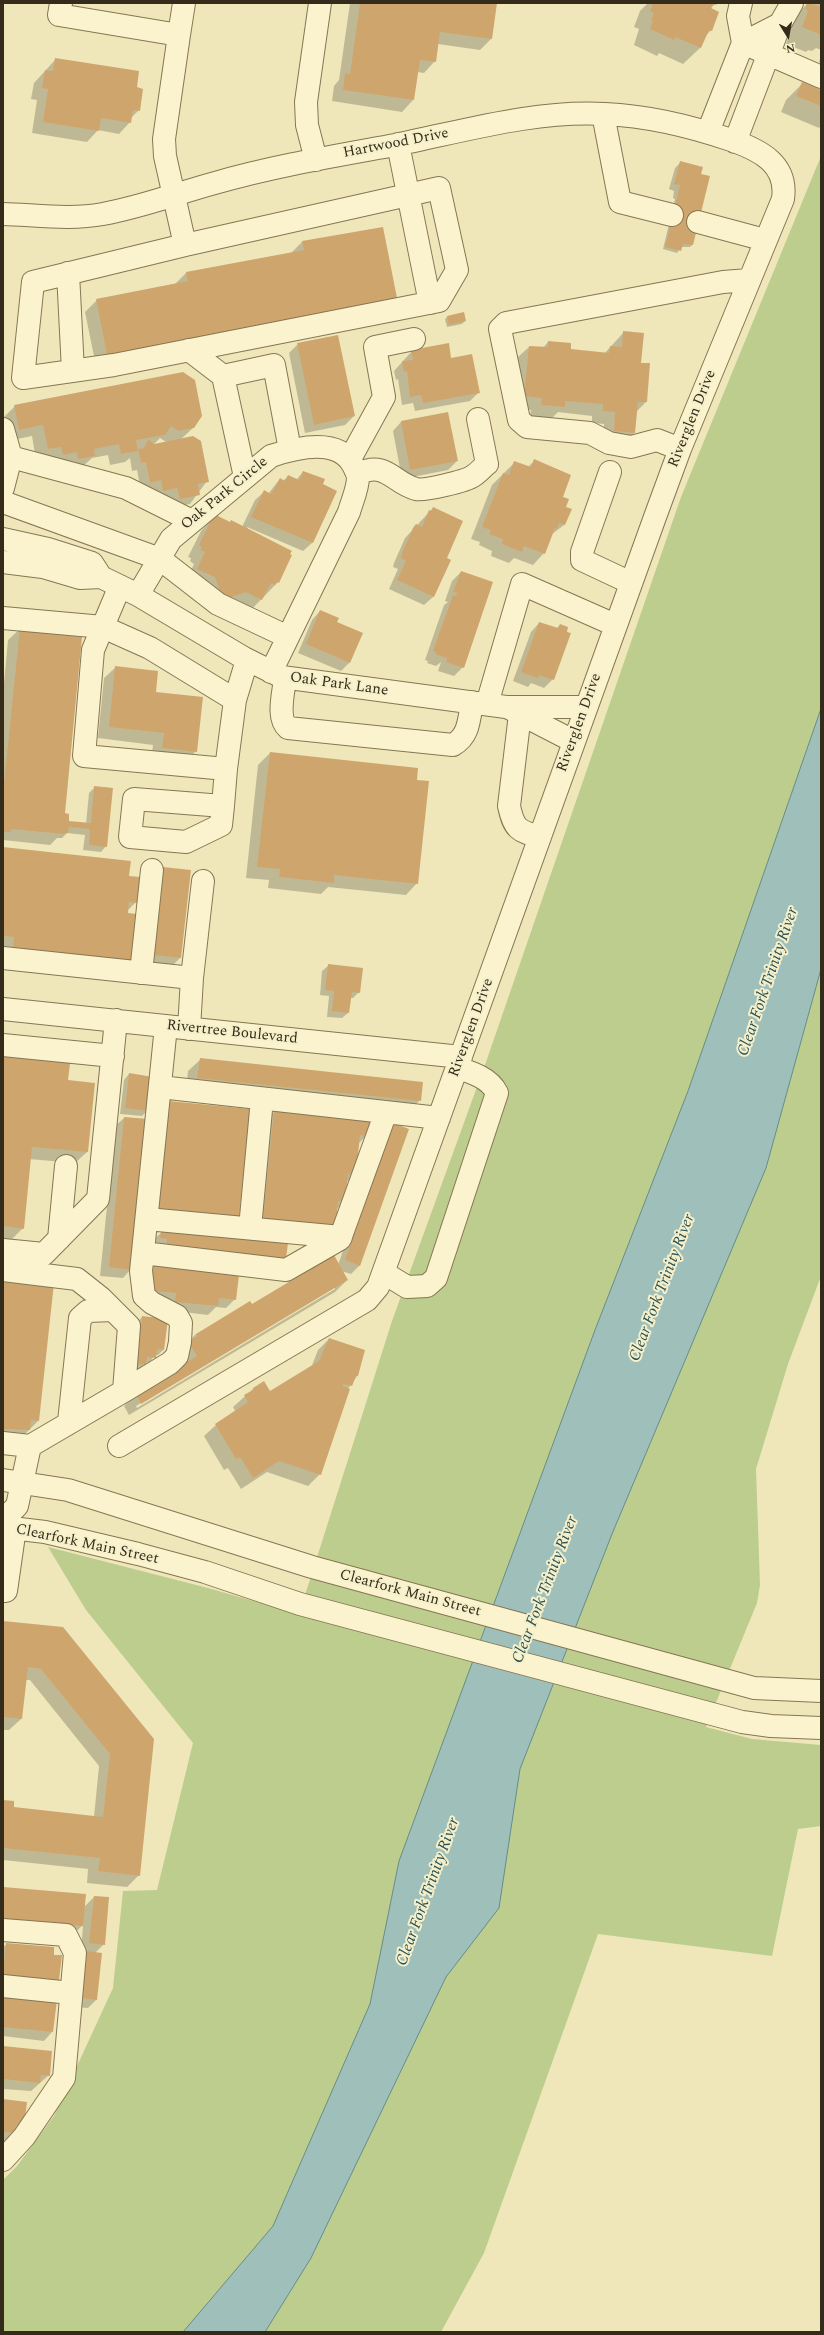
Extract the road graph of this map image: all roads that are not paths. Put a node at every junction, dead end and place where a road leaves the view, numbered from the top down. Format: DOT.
graph roads {
  1 [pos="60,3"];
  2 [pos="184,3"];
  3 [pos="320,3"];
  4 [pos="742,3"];
  5 [pos="792,3"];
  6 [pos="780,24"];
  7 [pos="179,35"];
  8 [pos="743,43"];
  9 [pos="768,54"];
  10 [pos="821,77"];
  11 [pos="728,80"];
  12 [pos="754,91"];
  13 [pos="603,114"];
  14 [pos="708,132"];
  15 [pos="735,142"];
  16 [pos="398,144"];
  17 [pos="316,160"];
  18 [pos="780,174"];
  19 [pos="407,195"];
  20 [pos="175,196"];
  21 [pos="3,214"];
  22 [pos="672,215"];
  23 [pos="698,222"];
  24 [pos="765,240"];
  25 [pos="185,245"];
  26 [pos="68,273"];
  27 [pos="749,280"];
  28 [pos="430,303"];
  29 [pos="414,339"];
  30 [pos="190,350"];
  31 [pos="73,371"];
  32 [pos="223,376"];
  33 [pos="478,419"];
  34 [pos="3,429"];
  35 [pos="680,449"];
  36 [pos="290,450"];
  37 [pos="11,457"];
  38 [pos="354,467"];
  39 [pos="610,472"];
  40 [pos="245,476"];
  41 [pos="3,488"];
  42 [pos="3,502"];
  43 [pos="192,521"];
  44 [pos="3,540"];
  45 [pos="160,559"];
  46 [pos="3,562"];
  47 [pos="631,583"];
  48 [pos="120,586"];
  49 [pos="3,618"];
  50 [pos="615,625"];
  51 [pos="103,627"];
  52 [pos="288,637"];
  53 [pos="248,660"];
  54 [pos="278,675"];
  55 [pos="235,700"];
  56 [pos="496,707"];
  57 [pos="586,707"];
  58 [pos="573,742"];
  59 [pos="226,769"];
  60 [pos="223,806"];
  61 [pos="540,837"];
  62 [pos="152,870"];
  63 [pos="203,881"];
  64 [pos="3,958"];
  65 [pos="141,973"];
  66 [pos="192,978"];
  67 [pos="3,1009"];
  68 [pos="116,1020"];
  69 [pos="166,1026"];
  70 [pos="189,1029"];
  71 [pos="3,1045"];
  72 [pos="113,1056"];
  73 [pos="459,1062"];
  74 [pos="160,1087"];
  75 [pos="262,1098"];
  76 [pos="386,1112"];
  77 [pos="439,1118"];
  78 [pos="66,1166"];
  79 [pos="147,1219"];
  80 [pos="250,1228"];
  81 [pos="341,1236"];
  82 [pos="59,1238"];
  83 [pos="3,1250"];
  84 [pos="143,1253"];
  85 [pos="3,1270"];
  86 [pos="383,1275"];
  87 [pos="113,1310"];
  88 [pos="124,1391"];
  89 [pos="69,1422"];
  90 [pos="3,1443"];
  91 [pos="30,1446"];
  92 [pos="119,1446"];
  93 [pos="13,1482"];
  94 [pos="7,1523"];
  95 [pos="3,1591"];
  96 [pos="821,1691"];
  97 [pos="821,1728"];
  98 [pos="3,1930"];
  99 [pos="3,1986"];
  100 [pos="71,1993"];
  101 [pos="3,2160"];
  1 -- 7 [label="street"];
  2 -- 7 [label="street"];
  3 -- 17 [label="street"];
  4 -- 8 [label="street"];
  5 -- 6 [label="street"];
  6 -- 8 [label="street"];
  6 -- 9 [label="street"];
  7 -- 20 [label="street"];
  8 -- 9 [label="street"];
  8 -- 11 [label="street"];
  9 -- 10 [label="street"];
  9 -- 12 [label="street"];
  11 -- 12 [label="street"];
  11 -- 14 [label="street"];
  12 -- 15 [label="street"];
  13 -- 14 [label="street, Hartwood Drive"];
  13 -- 16 [label="street, Hartwood Drive"];
  13 -- 22 [label="street"];
  14 -- 15 [label="street, Hartwood Drive"];
  15 -- 18 [label="street, Hartwood Drive"];
  16 -- 17 [label="street, Hartwood Drive"];
  16 -- 19 [label="street"];
  17 -- 20 [label="street, Hartwood Drive"];
  18 -- 24 [label="street, Riverglen Drive"];
  19 -- 25 [label="street"];
  19 -- 28 [label="street"];
  19 -- 28 [label="street"];
  20 -- 21 [label="street, Hartwood Drive"];
  20 -- 25 [label="street"];
  23 -- 24 [label="street"];
  24 -- 27 [label="street, Riverglen Drive"];
  25 -- 26 [label="street"];
  26 -- 31 [label="street"];
  26 -- 31 [label="street"];
  27 -- 35 [label="street, Riverglen Drive"];
  27 -- 35 [label="street"];
  28 -- 30 [label="street"];
  29 -- 38 [label="street"];
  30 -- 31 [label="street"];
  30 -- 32 [label="street"];
  32 -- 36 [label="street"];
  32 -- 40 [label="street"];
  33 -- 38 [label="street"];
  34 -- 37 [label="street"];
  35 -- 47 [label="street, Riverglen Drive"];
  36 -- 38 [label="street, Oak Park Circle"];
  36 -- 40 [label="street, Oak Park Circle"];
  37 -- 41 [label="street"];
  37 -- 43 [label="street"];
  38 -- 52 [label="street"];
  39 -- 47 [label="street"];
  40 -- 43 [label="street, Oak Park Circle"];
  42 -- 45 [label="street"];
  43 -- 45 [label="street, Oak Park Circle"];
  44 -- 48 [label="street, Oak Park Lane"];
  45 -- 48 [label="street, Oak Park Circle"];
  45 -- 52 [label="street"];
  46 -- 48 [label="street"];
  47 -- 50 [label="street, Riverglen Drive"];
  48 -- 51 [label="street, Oak Park Circle"];
  48 -- 53 [label="street, Oak Park Lane"];
  49 -- 51 [label="street"];
  50 -- 56 [label="street"];
  50 -- 57 [label="street, Riverglen Drive"];
  51 -- 55 [label="street"];
  51 -- 59 [label="street, Oak Park Circle"];
  52 -- 54 [label="street"];
  53 -- 54 [label="street, Oak Park Lane"];
  53 -- 55 [label="street"];
  54 -- 56 [label="street, Oak Park Lane"];
  54 -- 56 [label="street"];
  55 -- 59 [label="street"];
  56 -- 57 [label="street, Oak Park Lane"];
  56 -- 58 [label="street, Oak Park Lane"];
  56 -- 61 [label="street"];
  57 -- 58 [label="street, Riverglen Drive"];
  58 -- 61 [label="street, Riverglen Drive"];
  59 -- 60 [label="street"];
  61 -- 73 [label="street, Riverglen Drive"];
  62 -- 65 [label="street"];
  63 -- 66 [label="street"];
  64 -- 65 [label="street"];
  65 -- 66 [label="street"];
  66 -- 70 [label="street"];
  67 -- 68 [label="street, Rivertree Boulevard"];
  68 -- 69 [label="street, Rivertree Boulevard"];
  68 -- 72 [label="street"];
  69 -- 70 [label="street, Rivertree Boulevard"];
  69 -- 74 [label="street"];
  70 -- 73 [label="street, Rivertree Boulevard"];
  71 -- 72 [label="street"];
  72 -- 82 [label="street"];
  73 -- 77 [label="street, Riverglen Drive"];
  73 -- 86 [label="street, Rivertree Boulevard"];
  74 -- 75 [label="street"];
  74 -- 79 [label="street"];
  75 -- 76 [label="street"];
  75 -- 80 [label="street"];
  76 -- 77 [label="street"];
  76 -- 81 [label="street"];
  77 -- 86 [label="street, Riverglen Drive"];
  78 -- 82 [label="street"];
  79 -- 80 [label="street"];
  79 -- 84 [label="street"];
  80 -- 81 [label="street"];
  81 -- 84 [label="street"];
  82 -- 83 [label="street"];
  84 -- 88 [label="street"];
  85 -- 87 [label="street"];
  86 -- 92 [label="street, Riverglen Drive"];
  87 -- 88 [label="street"];
  87 -- 89 [label="street"];
  88 -- 89 [label="street"];
  89 -- 91 [label="street"];
  90 -- 91 [label="street"];
  91 -- 93 [label="street"];
  93 -- 94 [label="street"];
  93 -- 96 [label="street, Clearfork Main Street"];
  94 -- 95 [label="street"];
  94 -- 97 [label="street, Clearfork Main Street"];
  98 -- 100 [label="street"];
  99 -- 100 [label="street"];
  100 -- 101 [label="street"];
}
